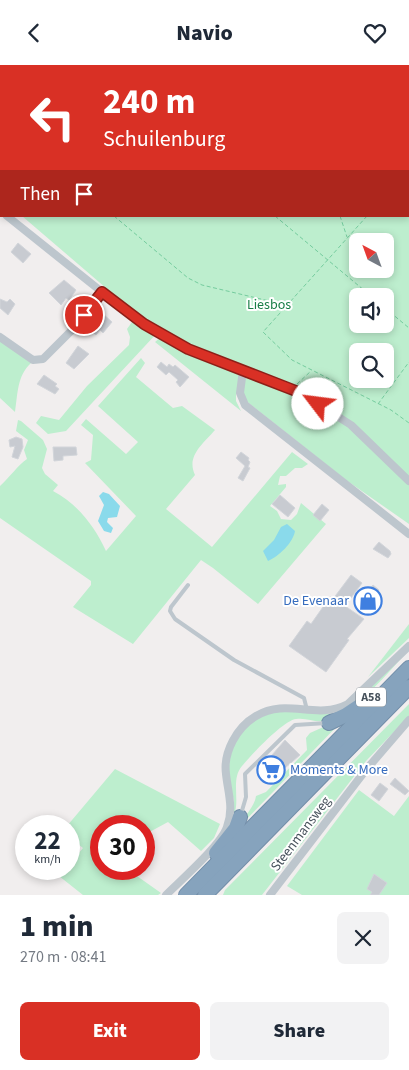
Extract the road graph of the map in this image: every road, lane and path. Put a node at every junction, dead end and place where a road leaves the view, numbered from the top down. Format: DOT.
graph roads {
  1 [pos="8,217"];
  2 [pos="115,217"];
  3 [pos="276,217"];
  4 [pos="340,217"];
  5 [pos="367,217"];
  6 [pos="347,238"];
  7 [pos="327,260"];
  8 [pos="361,288"];
  9 [pos="102,292"];
  10 [pos="287,305"];
  11 [pos="394,316"];
  12 [pos="409,328"];
  13 [pos="0,337"];
  14 [pos="409,362"];
  15 [pos="243,370"];
  16 [pos="311,371"];
  17 [pos="292,390"];
  18 [pos="378,404"];
  19 [pos="409,423"];
  20 [pos="409,481"];
  21 [pos="409,534"];
  22 [pos="188,585"];
  23 [pos="409,646"];
  24 [pos="409,666"];
  25 [pos="409,687"];
  26 [pos="307,710"];
  27 [pos="409,720"];
  28 [pos="329,723"];
  29 [pos="240,817"];
  30 [pos="229,871"];
  31 [pos="166,895"];
  32 [pos="186,895"];
  33 [pos="205,895"];
  34 [pos="219,895"];
  35 [pos="270,895"];
  1 -- 9 [label="street"];
  2 -- 10 [label="path"];
  3 -- 7 [label="path"];
  4 -- 6 [label="path"];
  5 -- 6 [label="path"];
  6 -- 7 [label="path"];
  7 -- 8 [label="path"];
  7 -- 10 [label="path"];
  9 -- 13 [label="street"];
  9 -- 15 [label="street"];
  10 -- 16 [label="path"];
  11 -- 12 [label="path"];
  14 -- 18 [label="path"];
  15 -- 17 [label="street"];
  15 -- 21 [label="street"];
  16 -- 17 [label="path"];
  16 -- 18 [label="path"];
  17 -- 20 [label="street"];
  18 -- 19 [label="path"];
  22 -- 26 [label="lane"];
  23 -- 26 [label="street"];
  24 -- 28 [label="highway, A58"];
  24 -- 32 [label="highway, A58"];
  25 -- 30 [label="highway, A58"];
  26 -- 31 [label="street"];
  27 -- 35 [label="street, Steenmansweg"];
  28 -- 29 [label="lane, A58"];
  29 -- 32 [label="highway, A58"];
  30 -- 33 [label="highway, A58"];
  30 -- 34 [label="highway, A58"];
}
